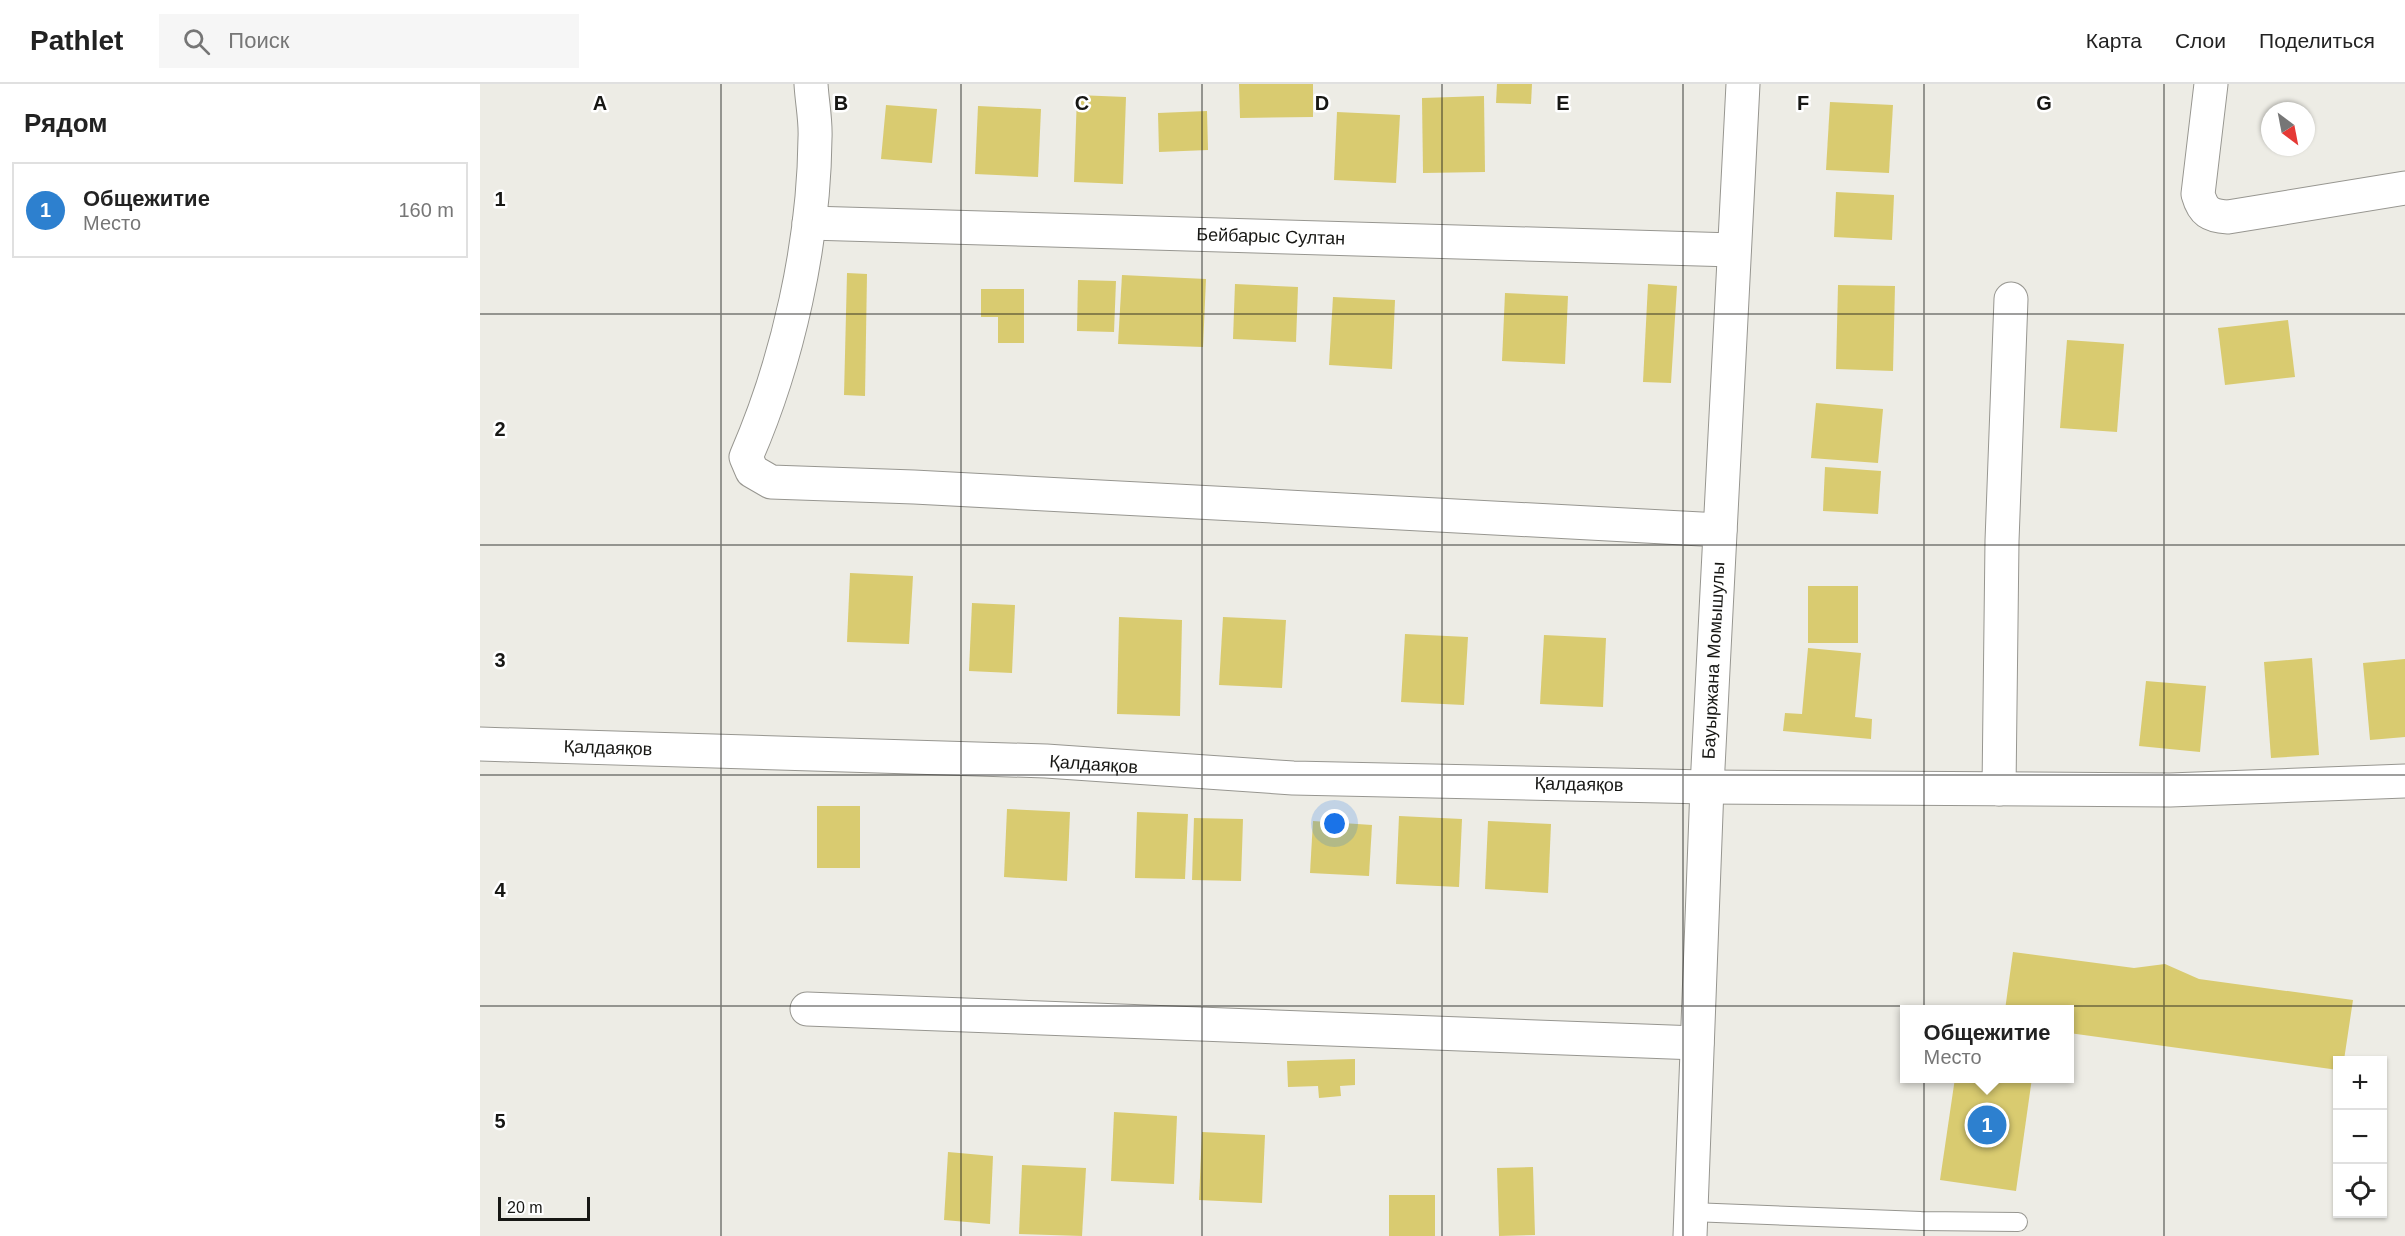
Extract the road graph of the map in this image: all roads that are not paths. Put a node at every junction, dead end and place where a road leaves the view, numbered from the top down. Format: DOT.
graph roads {
  1 [pos="811,84"];
  2 [pos="1743,84"];
  3 [pos="2211,84"];
  4 [pos="2405,188"];
  5 [pos="809,223"];
  6 [pos="1734,250"];
  7 [pos="2011,299"];
  8 [pos="1720,530"];
  9 [pos="480,744"];
  10 [pos="2405,782"];
  11 [pos="1707,788"];
  12 [pos="1998,789"];
  13 [pos="807,1009"];
  14 [pos="1697,1043"];
  15 [pos="2018,1222"];
  16 [pos="1690,1224"];
  1 -- 5 [label="street"];
  2 -- 6 [label="street, Бауыржана Момышулы"];
  3 -- 4 [label="street"];
  5 -- 6 [label="street, Бейбарыс Султан"];
  5 -- 8 [label="street"];
  6 -- 8 [label="street, Бауыржана Момышулы"];
  7 -- 12 [label="street"];
  8 -- 11 [label="street, Бауыржана Момышулы"];
  9 -- 11 [label="street, Қалдаяқов"];
  10 -- 12 [label="street, Қалдаяқов"];
  11 -- 12 [label="street, Қалдаяқов"];
  11 -- 14 [label="street, Бауыржана Момышулы"];
  13 -- 14 [label="street"];
  14 -- 16 [label="street, Бауыржана Момышулы"];
  15 -- 16 [label="lane"];
}
